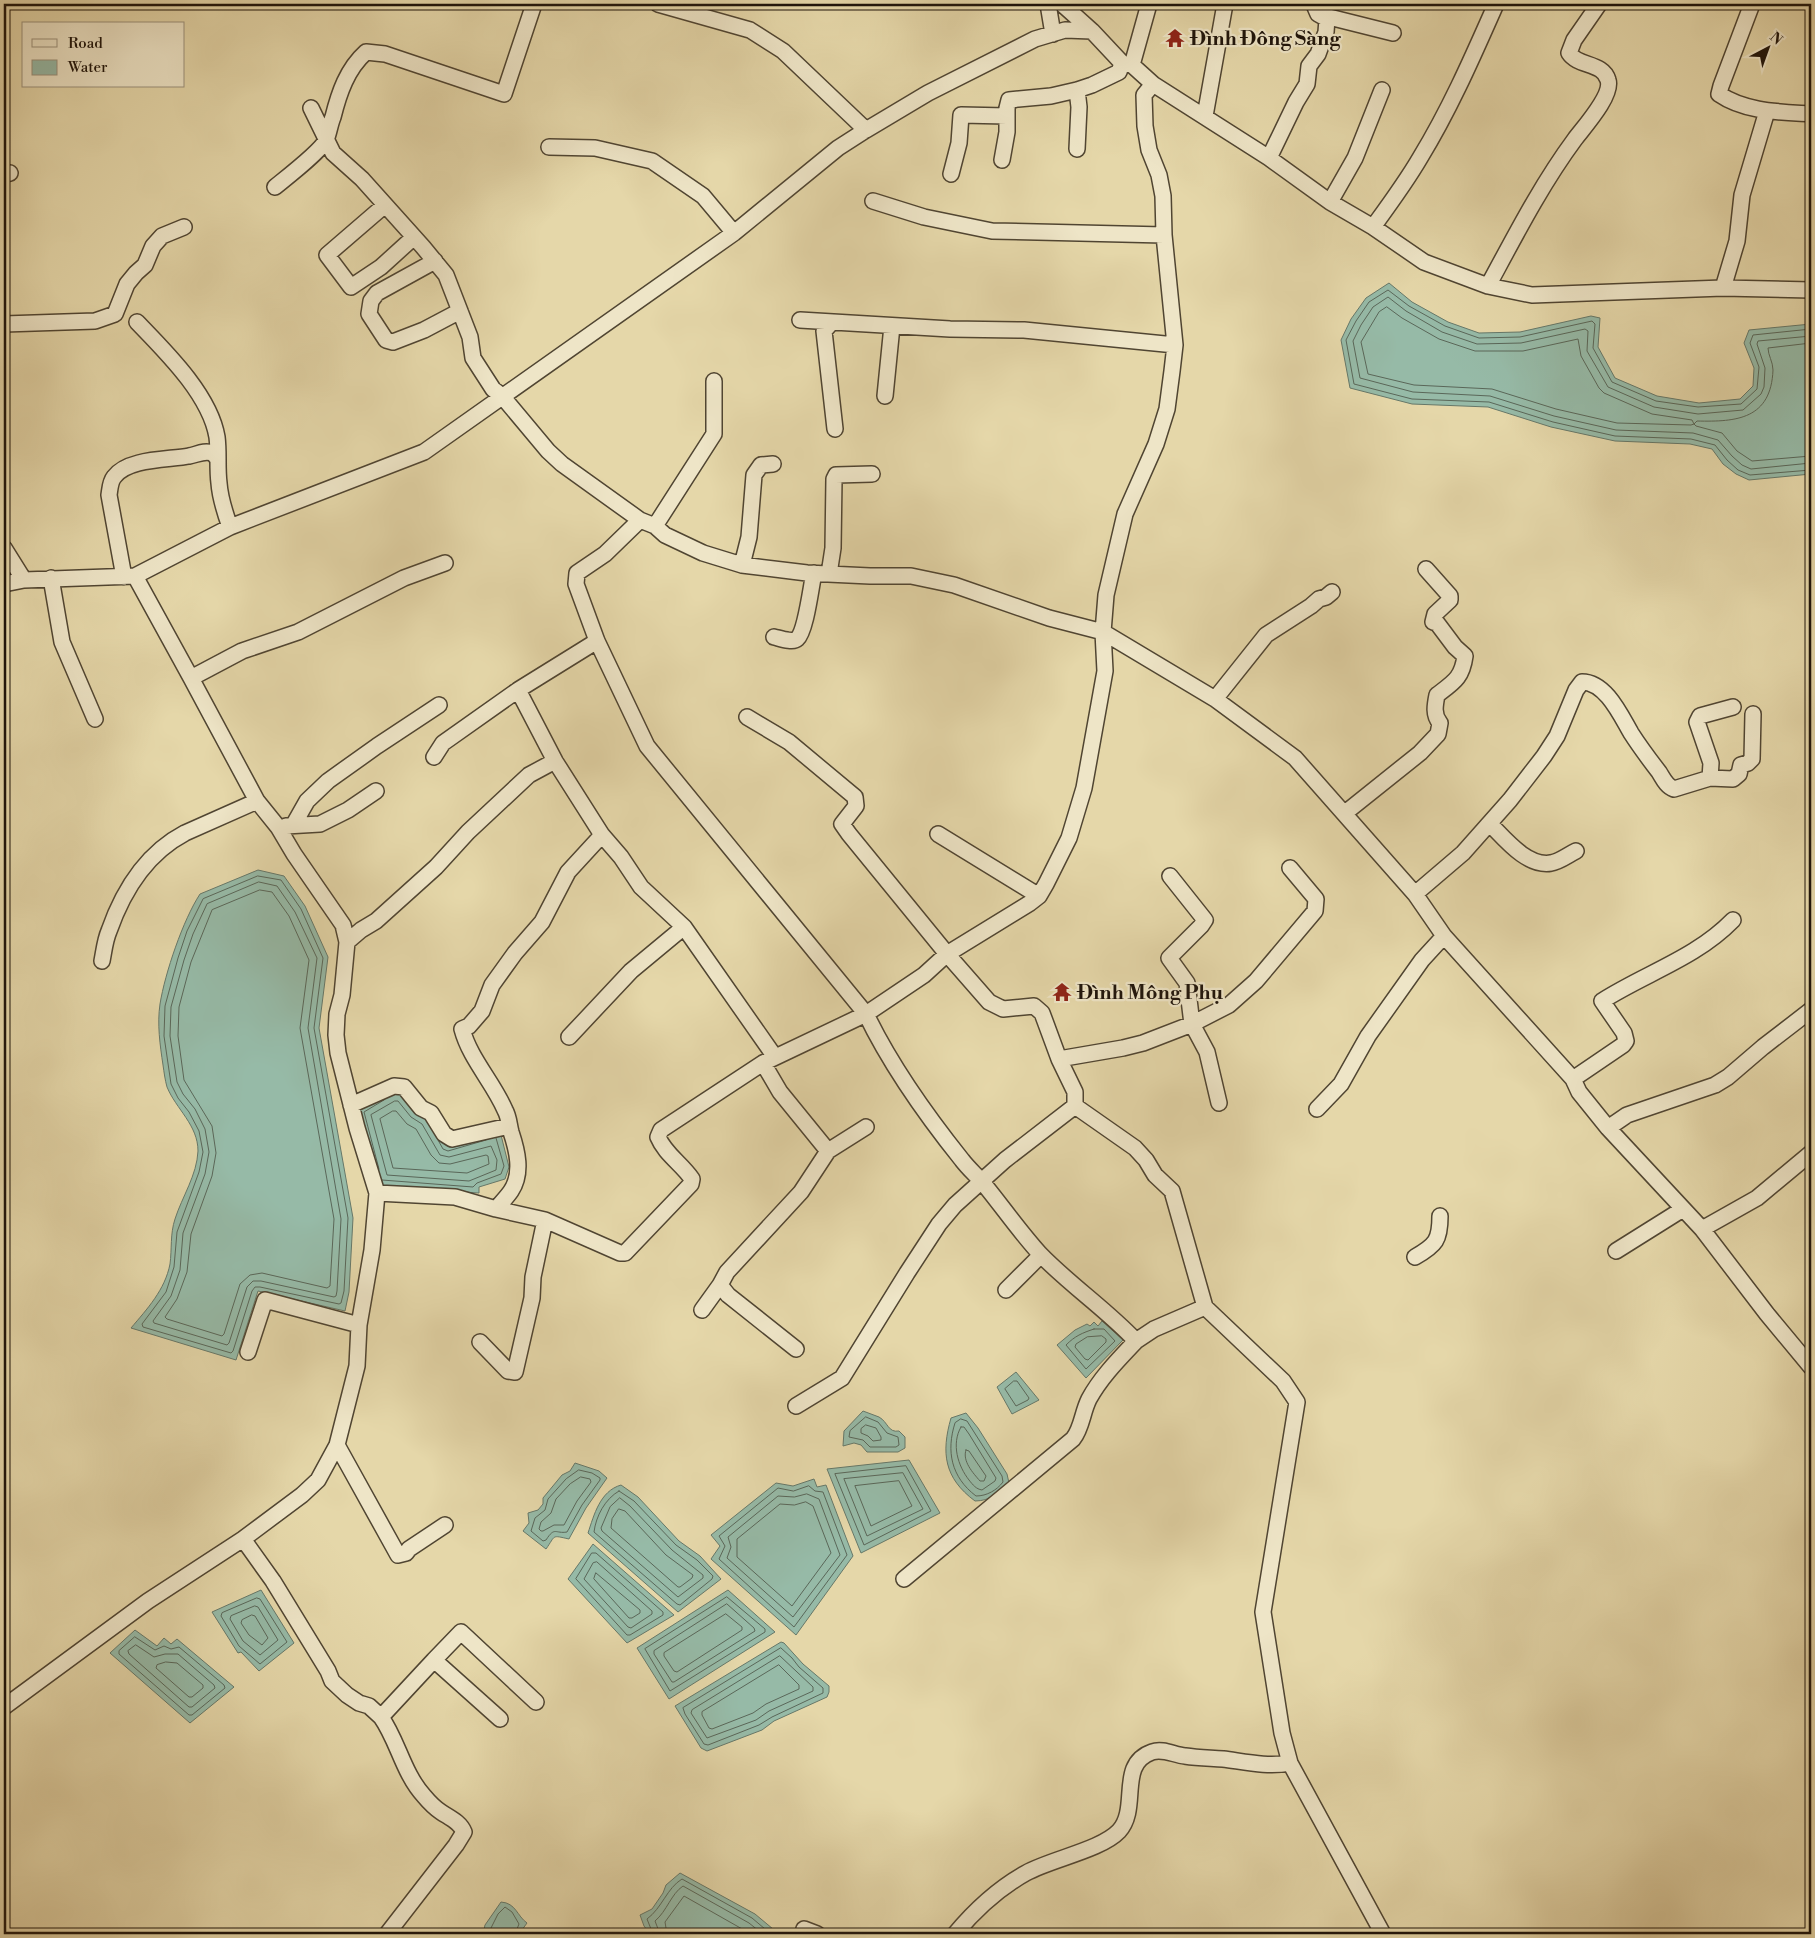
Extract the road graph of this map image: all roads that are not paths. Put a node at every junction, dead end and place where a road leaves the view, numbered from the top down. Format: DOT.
graph roads {
  1 [pos="534,4"];
  2 [pos="658,4"];
  3 [pos="1048,4"];
  4 [pos="1062,4"];
  5 [pos="1149,4"];
  6 [pos="1225,4"];
  7 [pos="1496,4"];
  8 [pos="1600,4"];
  9 [pos="1752,4"];
  10 [pos="701,9"];
  11 [pos="1319,9"];
  12 [pos="1092,31"];
  13 [pos="1393,33"];
  14 [pos="1053,34"];
  15 [pos="1127,64"];
  16 [pos="1153,84"];
  17 [pos="1076,90"];
  18 [pos="1382,90"];
  19 [pos="311,108"];
  20 [pos="1767,110"];
  21 [pos="1811,114"];
  22 [pos="1007,116"];
  23 [pos="1205,116"];
  24 [pos="866,130"];
  25 [pos="326,141"];
  26 [pos="549,147"];
  27 [pos="1077,149"];
  28 [pos="1269,158"];
  29 [pos="1002,160"];
  30 [pos="952,174"];
  31 [pos="275,187"];
  32 [pos="873,201"];
  33 [pos="1330,202"];
  34 [pos="385,205"];
  35 [pos="184,226"];
  36 [pos="1373,227"];
  37 [pos="734,233"];
  38 [pos="1164,234"];
  39 [pos="414,237"];
  40 [pos="435,261"];
  41 [pos="1488,286"];
  42 [pos="1723,288"];
  43 [pos="1811,290"];
  44 [pos="460,311"];
  45 [pos="800,320"];
  46 [pos="137,322"];
  47 [pos="832,322"];
  48 [pos="4,324"];
  49 [pos="892,326"];
  50 [pos="1175,344"];
  51 [pos="714,381"];
  52 [pos="502,396"];
  53 [pos="885,396"];
  54 [pos="835,428"];
  55 [pos="218,458"];
  56 [pos="773,464"];
  57 [pos="872,474"];
  58 [pos="640,520"];
  59 [pos="655,526"];
  60 [pos="230,527"];
  61 [pos="4,548"];
  62 [pos="445,562"];
  63 [pos="742,565"];
  64 [pos="1426,569"];
  65 [pos="814,573"];
  66 [pos="829,574"];
  67 [pos="129,577"];
  68 [pos="52,578"];
  69 [pos="24,580"];
  70 [pos="4,584"];
  71 [pos="1332,592"];
  72 [pos="1103,632"];
  73 [pos="774,637"];
  74 [pos="597,641"];
  75 [pos="192,678"];
  76 [pos="518,690"];
  77 [pos="1215,698"];
  78 [pos="439,705"];
  79 [pos="1733,707"];
  80 [pos="1753,714"];
  81 [pos="747,717"];
  82 [pos="96,719"];
  83 [pos="434,757"];
  84 [pos="555,761"];
  85 [pos="1710,778"];
  86 [pos="376,791"];
  87 [pos="257,801"];
  88 [pos="1345,813"];
  89 [pos="294,824"];
  90 [pos="1490,824"];
  91 [pos="278,827"];
  92 [pos="938,834"];
  93 [pos="602,835"];
  94 [pos="1576,851"];
  95 [pos="1290,868"];
  96 [pos="1170,876"];
  97 [pos="1415,894"];
  98 [pos="1039,896"];
  99 [pos="1733,920"];
  100 [pos="684,927"];
  101 [pos="1444,936"];
  102 [pos="347,942"];
  103 [pos="947,954"];
  104 [pos="102,961"];
  105 [pos="1811,1010"];
  106 [pos="866,1014"];
  107 [pos="1192,1024"];
  108 [pos="569,1037"];
  109 [pos="1059,1059"];
  110 [pos="769,1060"];
  111 [pos="1573,1079"];
  112 [pos="1219,1103"];
  113 [pos="351,1105"];
  114 [pos="1076,1106"];
  115 [pos="1317,1109"];
  116 [pos="509,1126"];
  117 [pos="866,1127"];
  118 [pos="1608,1128"];
  119 [pos="828,1151"];
  120 [pos="1811,1153"];
  121 [pos="981,1181"];
  122 [pos="377,1193"];
  123 [pos="496,1209"];
  124 [pos="1683,1209"];
  125 [pos="1440,1216"];
  126 [pos="545,1220"];
  127 [pos="1702,1229"];
  128 [pos="1616,1251"];
  129 [pos="1041,1255"];
  130 [pos="1415,1257"];
  131 [pos="720,1285"];
  132 [pos="1006,1290"];
  133 [pos="1205,1306"];
  134 [pos="702,1310"];
  135 [pos="358,1325"];
  136 [pos="1136,1341"];
  137 [pos="480,1342"];
  138 [pos="796,1349"];
  139 [pos="248,1352"];
  140 [pos="1811,1367"];
  141 [pos="796,1406"];
  142 [pos="337,1445"];
  143 [pos="445,1525"];
  144 [pos="243,1538"];
  145 [pos="904,1579"];
  146 [pos="434,1660"];
  147 [pos="536,1702"];
  148 [pos="4,1707"];
  149 [pos="381,1717"];
  150 [pos="500,1719"];
  151 [pos="1290,1763"];
  152 [pos="387,1934"];
  153 [pos="955,1934"];
  154 [pos="1384,1934"];
  1 -- 25 [label="street"];
  2 -- 10 [label="street"];
  3 -- 14 [label="street"];
  4 -- 12 [label="street"];
  5 -- 15 [label="street"];
  6 -- 23 [label="street"];
  7 -- 36 [label="street"];
  8 -- 41 [label="street"];
  9 -- 20 [label="street"];
  10 -- 24 [label="street"];
  11 -- 13 [label="street"];
  11 -- 28 [label="street"];
  12 -- 14 [label="street"];
  12 -- 15 [label="street"];
  14 -- 24 [label="street"];
  15 -- 16 [label="street"];
  15 -- 17 [label="street"];
  16 -- 23 [label="street"];
  16 -- 38 [label="street"];
  17 -- 22 [label="street"];
  17 -- 27 [label="street"];
  18 -- 33 [label="street"];
  19 -- 25 [label="street"];
  20 -- 21 [label="street"];
  20 -- 42 [label="street"];
  22 -- 29 [label="street"];
  22 -- 30 [label="street"];
  23 -- 28 [label="street"];
  24 -- 37 [label="street"];
  25 -- 31 [label="street"];
  25 -- 34 [label="street"];
  26 -- 37 [label="street"];
  28 -- 33 [label="street"];
  32 -- 38 [label="street"];
  33 -- 36 [label="street"];
  34 -- 39 [label="street"];
  34 -- 39 [label="street"];
  35 -- 48 [label="street"];
  36 -- 41 [label="street"];
  37 -- 52 [label="street"];
  38 -- 50 [label="street"];
  39 -- 40 [label="street"];
  40 -- 44 [label="street"];
  40 -- 44 [label="street"];
  41 -- 42 [label="street"];
  42 -- 43 [label="street"];
  44 -- 52 [label="street"];
  45 -- 47 [label="street"];
  46 -- 55 [label="street"];
  47 -- 49 [label="street"];
  47 -- 54 [label="street"];
  49 -- 50 [label="street"];
  49 -- 53 [label="street"];
  50 -- 72 [label="street"];
  51 -- 59 [label="street"];
  52 -- 58 [label="street"];
  52 -- 60 [label="street"];
  55 -- 60 [label="street"];
  55 -- 67 [label="street"];
  56 -- 63 [label="street"];
  57 -- 66 [label="street"];
  58 -- 59 [label="street"];
  58 -- 74 [label="street"];
  59 -- 63 [label="street"];
  60 -- 67 [label="street"];
  61 -- 69 [label="street"];
  62 -- 75 [label="street"];
  63 -- 65 [label="street"];
  64 -- 88 [label="street"];
  65 -- 66 [label="street"];
  65 -- 73 [label="street"];
  66 -- 72 [label="street"];
  67 -- 68 [label="street"];
  67 -- 75 [label="street"];
  68 -- 69 [label="street"];
  68 -- 82 [label="street"];
  69 -- 70 [label="street"];
  71 -- 77 [label="street"];
  72 -- 77 [label="street"];
  72 -- 98 [label="street"];
  74 -- 76 [label="street"];
  74 -- 106 [label="street"];
  75 -- 87 [label="street"];
  76 -- 83 [label="street"];
  76 -- 84 [label="street"];
  77 -- 88 [label="street"];
  78 -- 89 [label="street"];
  79 -- 85 [label="street"];
  80 -- 85 [label="street"];
  81 -- 103 [label="street"];
  84 -- 93 [label="street"];
  84 -- 102 [label="street"];
  85 -- 90 [label="street"];
  86 -- 89 [label="street"];
  87 -- 91 [label="street"];
  87 -- 104 [label="street"];
  88 -- 97 [label="street"];
  89 -- 91 [label="street"];
  90 -- 94 [label="street"];
  90 -- 97 [label="street"];
  91 -- 102 [label="street"];
  92 -- 98 [label="street"];
  93 -- 100 [label="street"];
  93 -- 116 [label="street"];
  95 -- 107 [label="street"];
  96 -- 107 [label="street"];
  97 -- 101 [label="street"];
  98 -- 103 [label="street"];
  99 -- 111 [label="street"];
  100 -- 108 [label="street"];
  100 -- 110 [label="street"];
  101 -- 111 [label="street"];
  101 -- 115 [label="street"];
  102 -- 113 [label="street"];
  103 -- 106 [label="street"];
  103 -- 109 [label="street"];
  105 -- 118 [label="street"];
  106 -- 110 [label="street"];
  106 -- 121 [label="street"];
  107 -- 109 [label="street"];
  107 -- 112 [label="street"];
  109 -- 114 [label="street"];
  110 -- 119 [label="street"];
  110 -- 126 [label="street"];
  111 -- 118 [label="street"];
  113 -- 116 [label="street"];
  113 -- 122 [label="street"];
  114 -- 121 [label="street"];
  114 -- 133 [label="street"];
  116 -- 123 [label="street"];
  117 -- 119 [label="street"];
  118 -- 124 [label="street"];
  119 -- 131 [label="street"];
  120 -- 127 [label="street"];
  121 -- 129 [label="street"];
  121 -- 141 [label="street"];
  122 -- 123 [label="street"];
  122 -- 135 [label="street"];
  123 -- 126 [label="street"];
  124 -- 127 [label="street"];
  124 -- 128 [label="street"];
  125 -- 130 [label="street"];
  126 -- 137 [label="street"];
  127 -- 140 [label="street"];
  129 -- 132 [label="street"];
  129 -- 136 [label="street"];
  131 -- 134 [label="street"];
  131 -- 138 [label="street"];
  133 -- 136 [label="street"];
  133 -- 151 [label="street"];
  135 -- 139 [label="street"];
  135 -- 142 [label="street"];
  136 -- 145 [label="street"];
  142 -- 143 [label="street"];
  142 -- 144 [label="street"];
  144 -- 148 [label="street"];
  144 -- 149 [label="street"];
  146 -- 147 [label="street"];
  146 -- 149 [label="street"];
  146 -- 150 [label="street"];
  149 -- 152 [label="street"];
  151 -- 153 [label="street"];
  151 -- 154 [label="street"];
}
